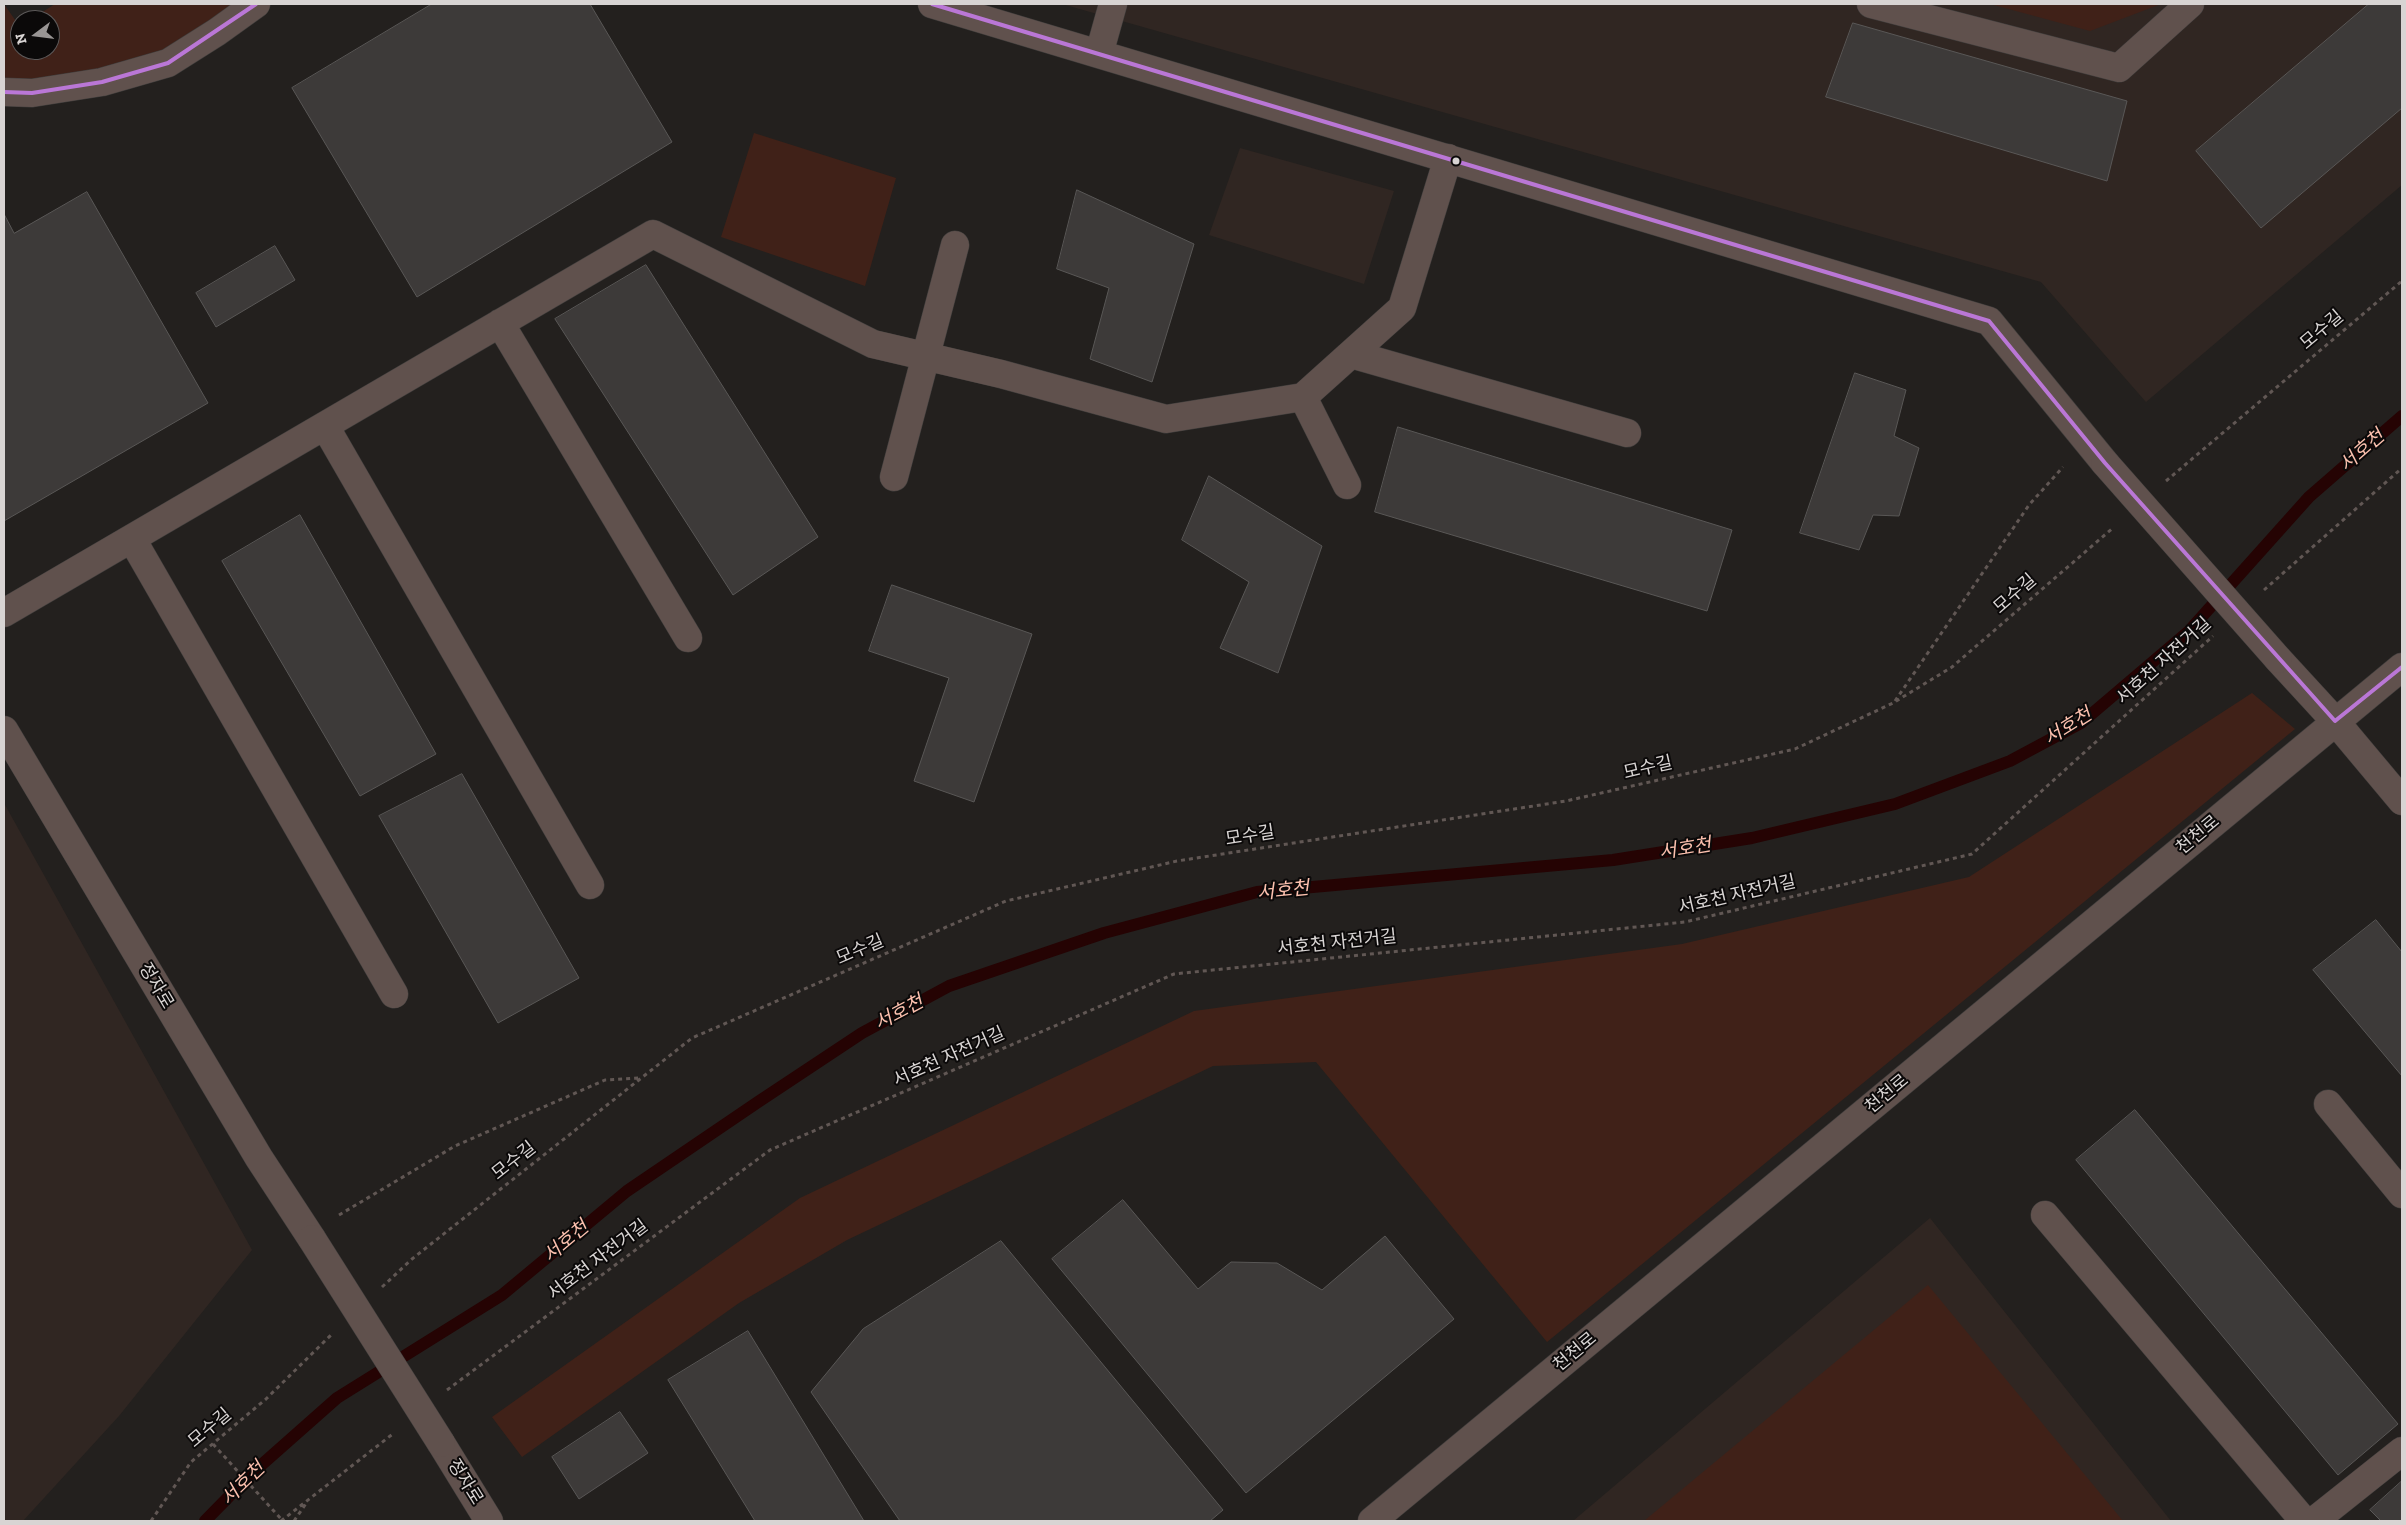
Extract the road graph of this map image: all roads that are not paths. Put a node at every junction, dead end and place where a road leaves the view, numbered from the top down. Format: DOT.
graph roads {
  1 [pos="256,4"];
  2 [pos="932,4"];
  3 [pos="1113,4"];
  4 [pos="1871,4"];
  5 [pos="2190,4"];
  6 [pos="1099,54"];
  7 [pos="4,92"];
  8 [pos="1448,158"];
  9 [pos="955,245"];
  10 [pos="500,323"];
  11 [pos="1351,354"];
  12 [pos="926,357"];
  13 [pos="1303,397"];
  14 [pos="326,426"];
  15 [pos="1627,433"];
  16 [pos="894,477"];
  17 [pos="1347,485"];
  18 [pos="132,539"];
  19 [pos="4,613"];
  20 [pos="688,638"];
  21 [pos="2402,666"];
  22 [pos="2335,722"];
  23 [pos="4,730"];
  24 [pos="2402,801"];
  25 [pos="590,885"];
  26 [pos="394,994"];
  27 [pos="2328,1104"];
  28 [pos="2402,1194"];
  29 [pos="2045,1216"];
  30 [pos="2402,1451"];
  31 [pos="489,1521"];
  32 [pos="1372,1521"];
  33 [pos="2304,1521"];
  34 [pos="2314,1521"];
  1 -- 7 [label="street"];
  2 -- 6 [label="street"];
  3 -- 6 [label="street"];
  4 -- 5 [label="street"];
  6 -- 8 [label="street"];
  8 -- 11 [label="street"];
  8 -- 22 [label="street, bridge"];
  9 -- 12 [label="street"];
  10 -- 12 [label="street"];
  10 -- 14 [label="street"];
  10 -- 20 [label="street"];
  11 -- 13 [label="street"];
  11 -- 15 [label="street"];
  12 -- 13 [label="street"];
  12 -- 16 [label="street"];
  13 -- 17 [label="street"];
  14 -- 18 [label="street"];
  14 -- 25 [label="street"];
  18 -- 19 [label="street"];
  18 -- 26 [label="street"];
  21 -- 22 [label="street, 천천로"];
  22 -- 24 [label="street"];
  22 -- 32 [label="street, 천천로"];
  23 -- 31 [label="street, 정자로, bridge"];
  27 -- 28 [label="street"];
  29 -- 33 [label="street"];
  30 -- 34 [label="street"];
}
